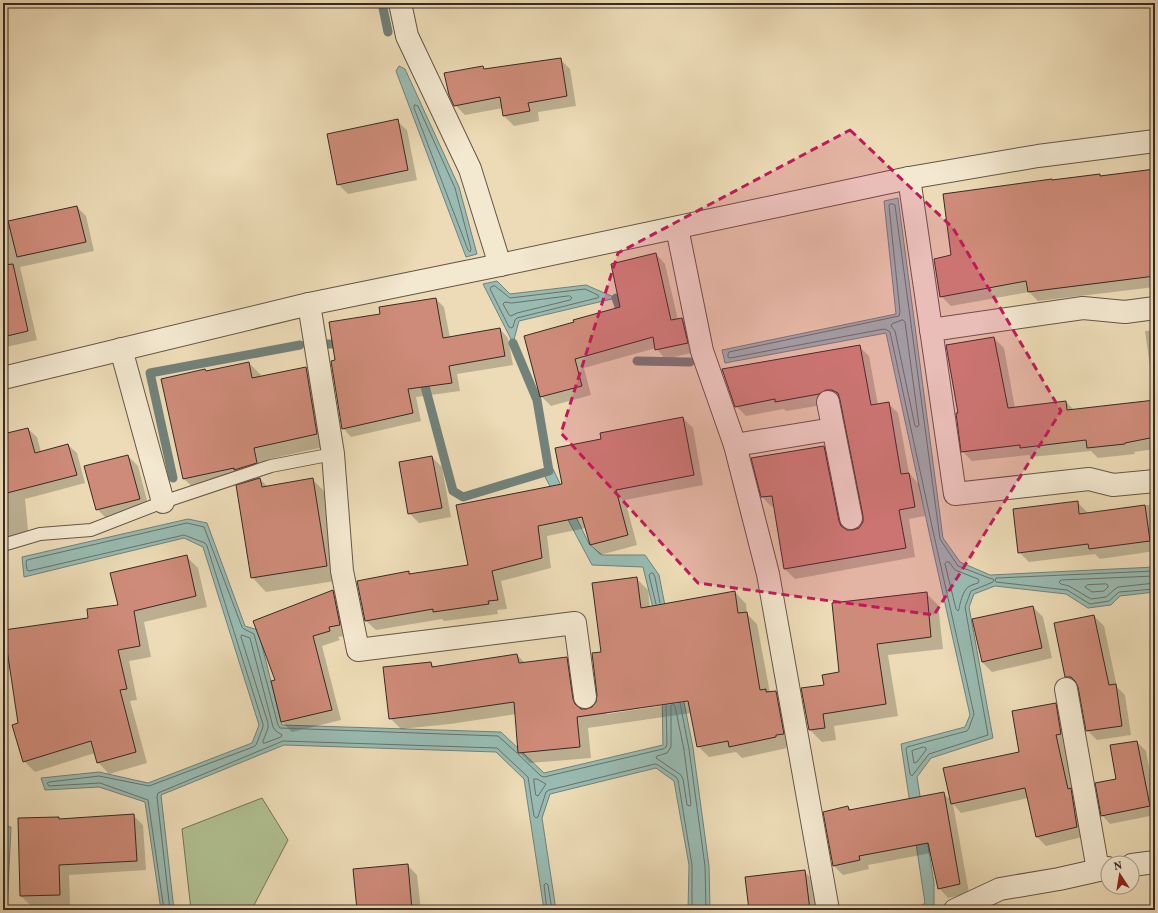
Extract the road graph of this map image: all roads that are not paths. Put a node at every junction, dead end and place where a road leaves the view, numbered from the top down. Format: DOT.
graph roads {
  1 [pos="400,3"];
  2 [pos="1155,140"];
  3 [pos="909,178"];
  4 [pos="677,228"];
  5 [pos="500,265"];
  6 [pos="309,304"];
  7 [pos="1155,308"];
  8 [pos="931,330"];
  9 [pos="121,350"];
  10 [pos="3,378"];
  11 [pos="828,402"];
  12 [pos="833,429"];
  13 [pos="735,445"];
  14 [pos="333,454"];
  15 [pos="1155,481"];
  16 [pos="164,502"];
  17 [pos="851,518"];
  18 [pos="3,545"];
  19 [pos="1066,689"];
  20 [pos="585,697"];
  21 [pos="1100,855"];
  22 [pos="1155,862"];
  23 [pos="1140,864"];
  24 [pos="1100,870"];
  25 [pos="828,910"];
  26 [pos="955,910"];
  1 -- 5 [label="street"];
  2 -- 3 [label="street"];
  3 -- 4 [label="street"];
  3 -- 8 [label="street"];
  4 -- 5 [label="street"];
  4 -- 13 [label="street"];
  5 -- 6 [label="street"];
  6 -- 9 [label="street"];
  6 -- 14 [label="street"];
  7 -- 8 [label="street"];
  8 -- 15 [label="street"];
  9 -- 10 [label="street"];
  9 -- 16 [label="street"];
  11 -- 12 [label="street"];
  12 -- 13 [label="street"];
  12 -- 17 [label="street"];
  13 -- 25 [label="street"];
  14 -- 16 [label="lane"];
  14 -- 20 [label="street"];
  16 -- 18 [label="lane"];
  19 -- 21 [label="street"];
  22 -- 23 [label="street"];
  24 -- 26 [label="street"];
}
